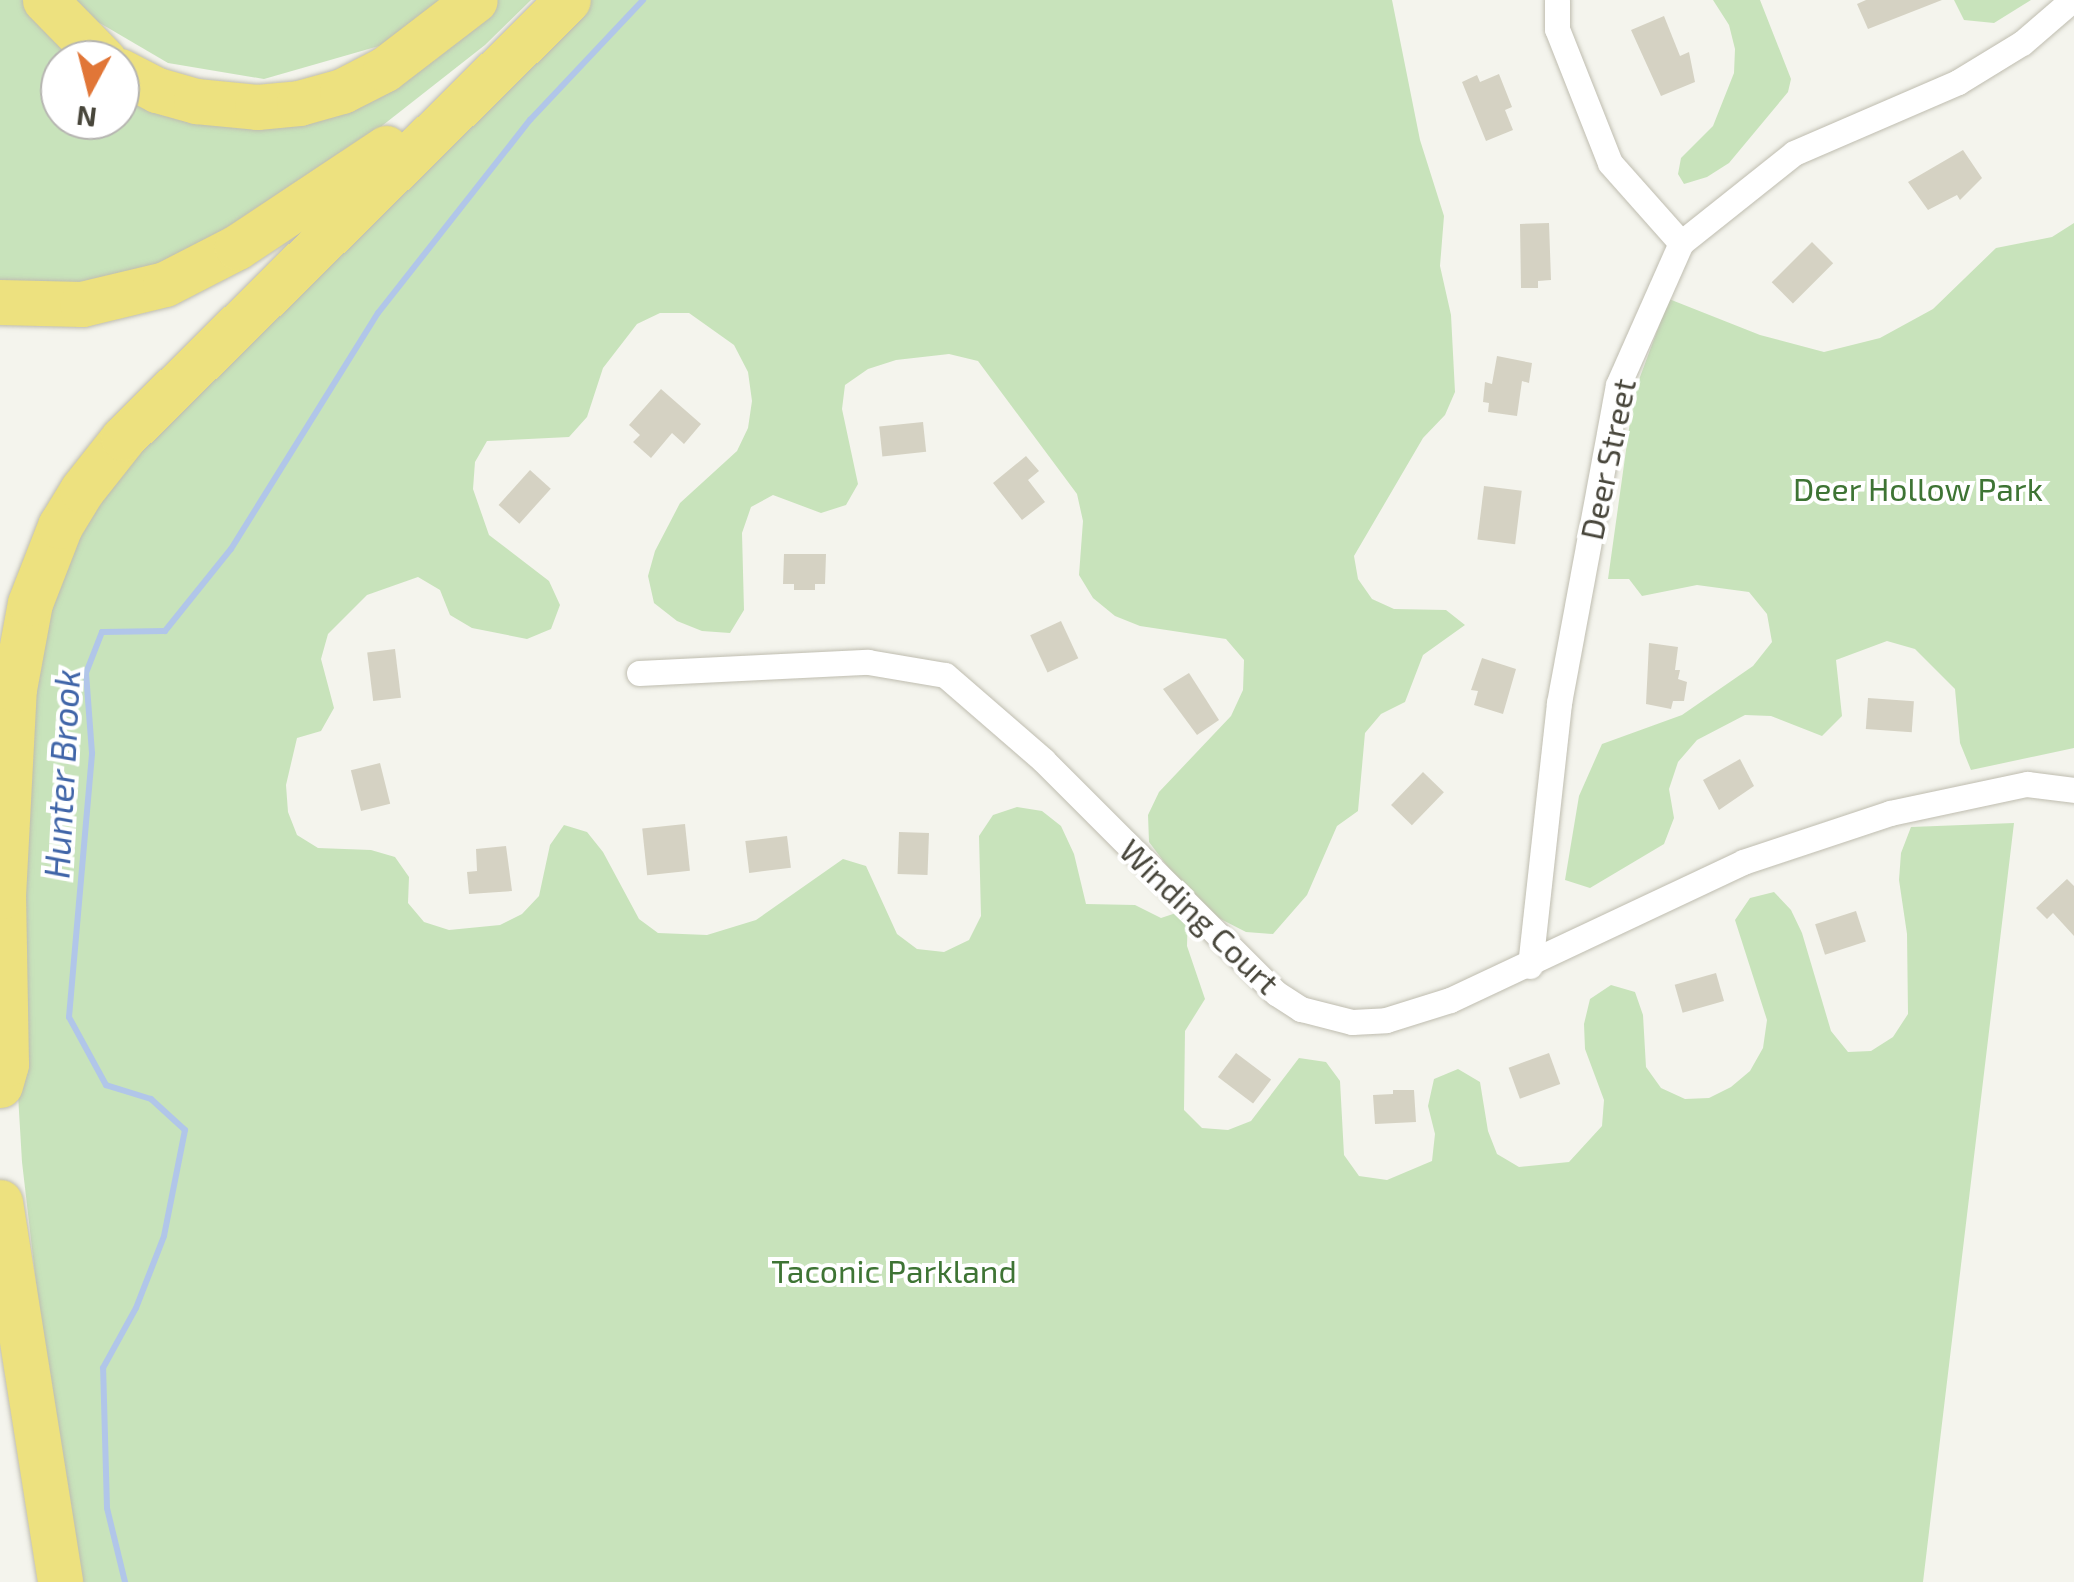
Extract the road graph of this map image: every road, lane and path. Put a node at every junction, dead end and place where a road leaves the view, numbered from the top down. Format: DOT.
graph roads {
  1 [pos="45,0"];
  2 [pos="475,0"];
  3 [pos="556,0"];
  4 [pos="568,0"];
  5 [pos="1557,0"];
  6 [pos="2072,0"];
  7 [pos="84,40"];
  8 [pos="140,82"];
  9 [pos="1681,242"];
  10 [pos="0,302"];
  11 [pos="639,672"];
  12 [pos="2074,790"];
  13 [pos="1530,966"];
  14 [pos="0,1085"];
  15 [pos="0,1202"];
  16 [pos="60,1582"];
  1 -- 7 [label="highway"];
  2 -- 8 [label="highway"];
  3 -- 10 [label="highway"];
  4 -- 14 [label="highway"];
  5 -- 9 [label="street"];
  6 -- 9 [label="street, Deer Street"];
  9 -- 13 [label="street, Deer Street"];
  11 -- 13 [label="street, Winding Court"];
  12 -- 13 [label="street, Winding Court"];
  15 -- 16 [label="highway"];
}
